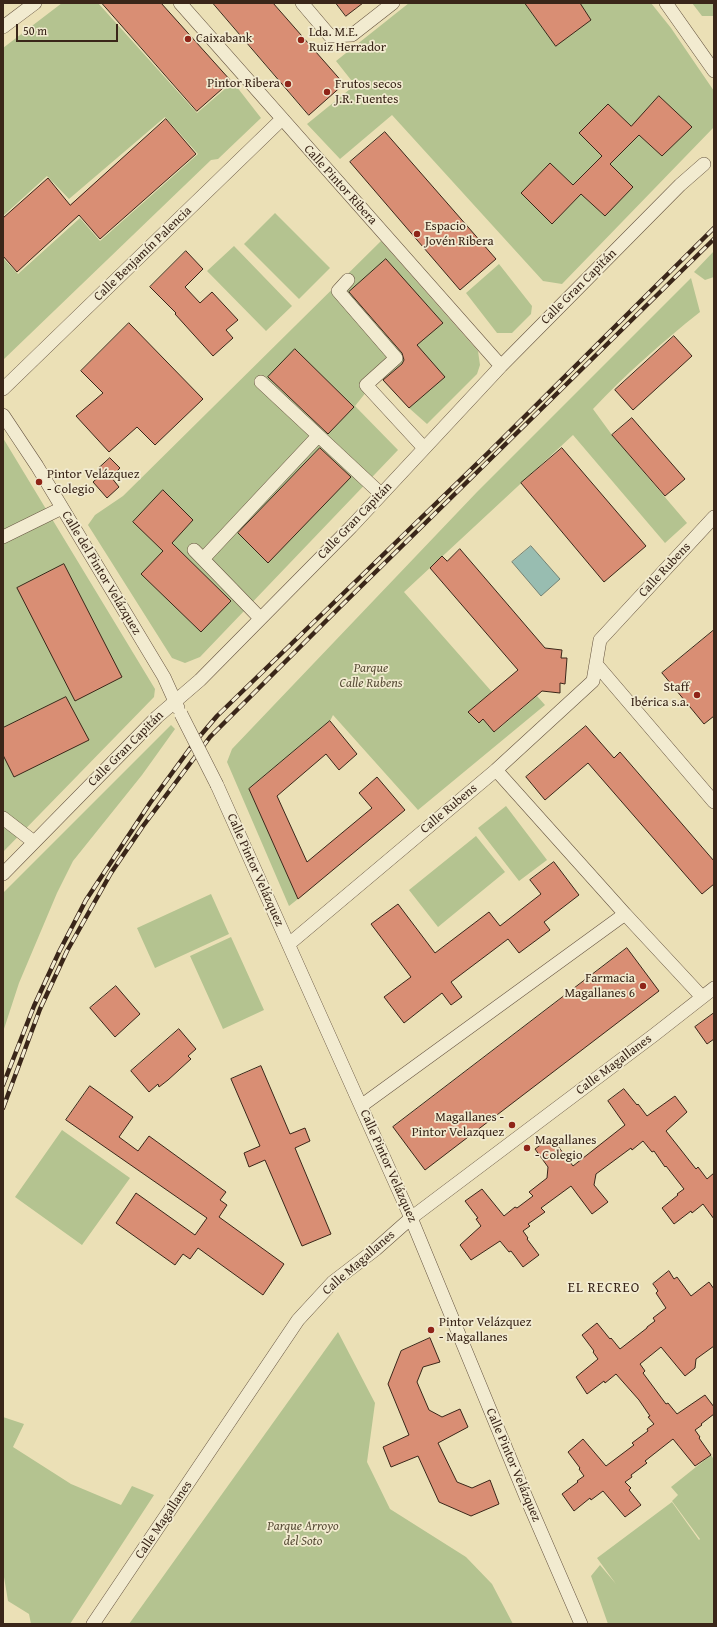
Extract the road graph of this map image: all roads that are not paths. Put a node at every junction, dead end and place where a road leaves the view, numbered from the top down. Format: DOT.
graph roads {
  1 [pos="35,3"];
  2 [pos="180,3"];
  3 [pos="302,3"];
  4 [pos="393,3"];
  5 [pos="666,3"];
  6 [pos="3,27"];
  7 [pos="714,71"];
  8 [pos="282,120"];
  9 [pos="704,164"];
  10 [pos="348,280"];
  11 [pos="501,366"];
  12 [pos="261,382"];
  13 [pos="3,389"];
  14 [pos="3,415"];
  15 [pos="318,436"];
  16 [pos="424,448"];
  17 [pos="381,494"];
  18 [pos="62,508"];
  19 [pos="714,517"];
  20 [pos="3,537"];
  21 [pos="260,618"];
  22 [pos="596,664"];
  23 [pos="176,702"];
  24 [pos="181,714"];
  25 [pos="496,770"];
  26 [pos="714,802"];
  27 [pos="3,818"];
  28 [pos="34,842"];
  29 [pos="3,874"];
  30 [pos="625,914"];
  31 [pos="289,944"];
  32 [pos="714,988"];
  33 [pos="702,997"];
  34 [pos="361,1106"];
  35 [pos="411,1218"];
  36 [pos="93,1624"];
  37 [pos="581,1624"];
  1 -- 6 [label="street"];
  2 -- 8 [label="street, Calle Pintor Ribera"];
  3 -- 4 [label="street"];
  5 -- 7 [label="street"];
  8 -- 11 [label="street, Calle Pintor Ribera"];
  8 -- 13 [label="street, Calle Benjamín Palencia"];
  9 -- 11 [label="street, Calle Gran Capitán"];
  10 -- 16 [label="street"];
  11 -- 16 [label="street, Calle Gran Capitán"];
  12 -- 15 [label="street"];
  14 -- 18 [label="street, Calle del Pintor Velázquez"];
  15 -- 17 [label="street"];
  15 -- 21 [label="street"];
  16 -- 17 [label="street, Calle Gran Capitán"];
  17 -- 21 [label="street, Calle Gran Capitán"];
  18 -- 20 [label="street"];
  18 -- 23 [label="street, Calle del Pintor Velázquez"];
  19 -- 22 [label="street, Calle Rubens"];
  21 -- 23 [label="street, Calle Gran Capitán"];
  22 -- 25 [label="street, Calle Rubens"];
  22 -- 26 [label="street"];
  23 -- 24 [label="street, Calle del Pintor Velázquez"];
  23 -- 28 [label="street, Calle Gran Capitán"];
  24 -- 31 [label="street, Calle Pintor Velázquez, bridge"];
  25 -- 30 [label="street"];
  25 -- 31 [label="street, Calle Rubens"];
  27 -- 28 [label="street"];
  28 -- 29 [label="street, Calle Gran Capitán"];
  30 -- 33 [label="street"];
  30 -- 34 [label="street"];
  31 -- 34 [label="street, Calle Pintor Velázquez"];
  32 -- 33 [label="street, Calle Magallanes"];
  33 -- 35 [label="street, Calle Magallanes"];
  34 -- 35 [label="street, Calle Pintor Velázquez"];
  35 -- 36 [label="street, Calle Magallanes"];
  35 -- 37 [label="street, Calle Pintor Velázquez"];
}
